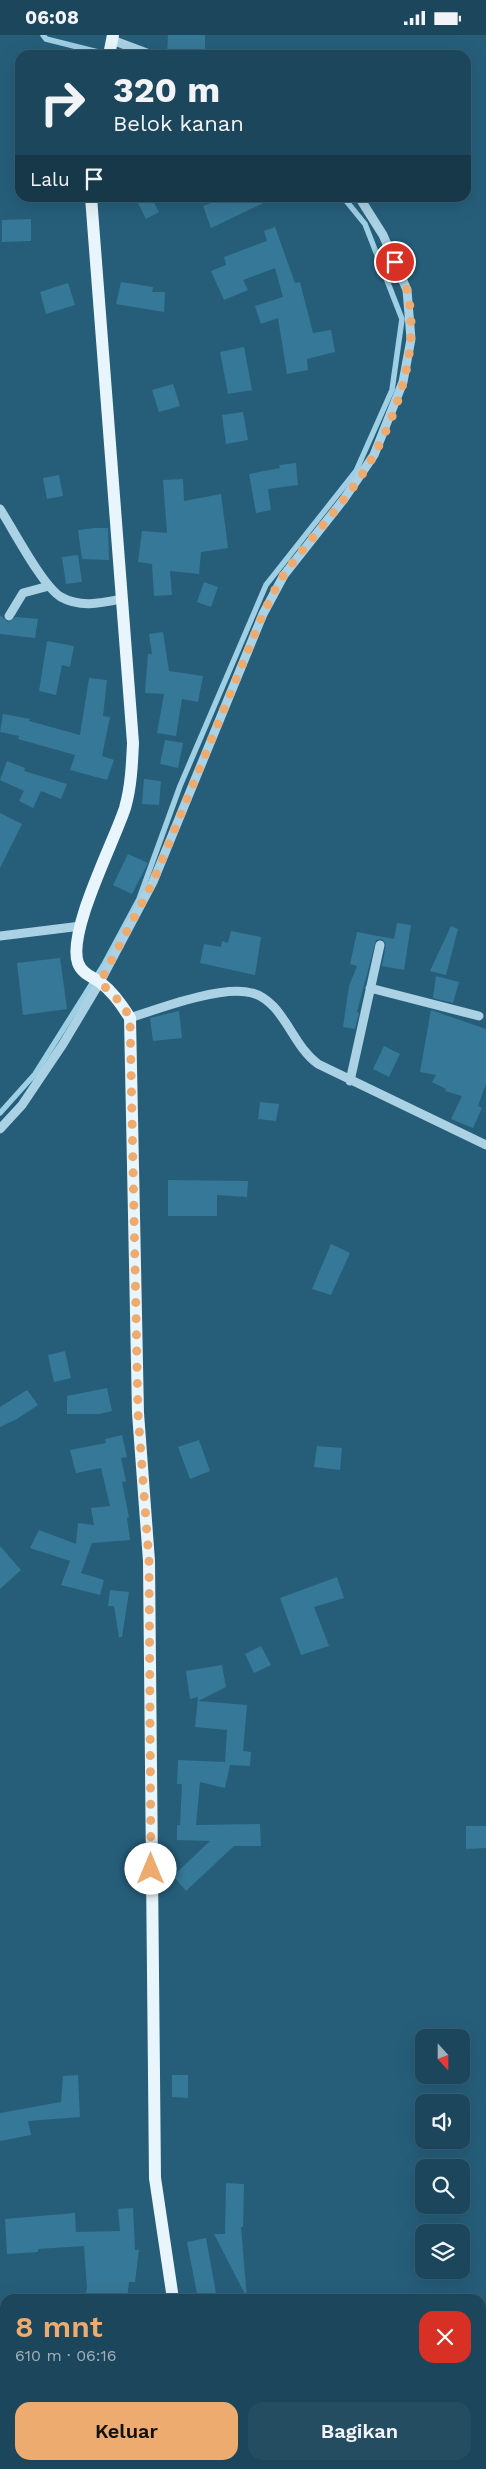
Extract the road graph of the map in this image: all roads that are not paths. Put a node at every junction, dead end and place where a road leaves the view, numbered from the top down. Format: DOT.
graph roads {
  1 [pos="111,44"];
  2 [pos="133,50"];
  3 [pos="91,202"];
  4 [pos="362,202"];
  5 [pos="0,509"];
  6 [pos="49,585"];
  7 [pos="122,599"];
  8 [pos="9,616"];
  9 [pos="81,927"];
  10 [pos="0,936"];
  11 [pos="380,945"];
  12 [pos="98,981"];
  13 [pos="370,988"];
  14 [pos="479,1016"];
  15 [pos="130,1018"];
  16 [pos="350,1081"];
  17 [pos="0,1129"];
  18 [pos="486,1145"];
  19 [pos="171,2294"];
  1 -- 2 [label="street"];
  3 -- 7 [label="main road"];
  4 -- 12 [label="street"];
  5 -- 6 [label="street"];
  6 -- 7 [label="street"];
  6 -- 8 [label="street"];
  7 -- 9 [label="main road"];
  9 -- 10 [label="street"];
  9 -- 12 [label="main road"];
  11 -- 13 [label="street"];
  12 -- 15 [label="main road"];
  12 -- 17 [label="street"];
  13 -- 14 [label="street"];
  13 -- 16 [label="street"];
  15 -- 16 [label="street"];
  15 -- 19 [label="main road"];
  16 -- 18 [label="street"];
}
